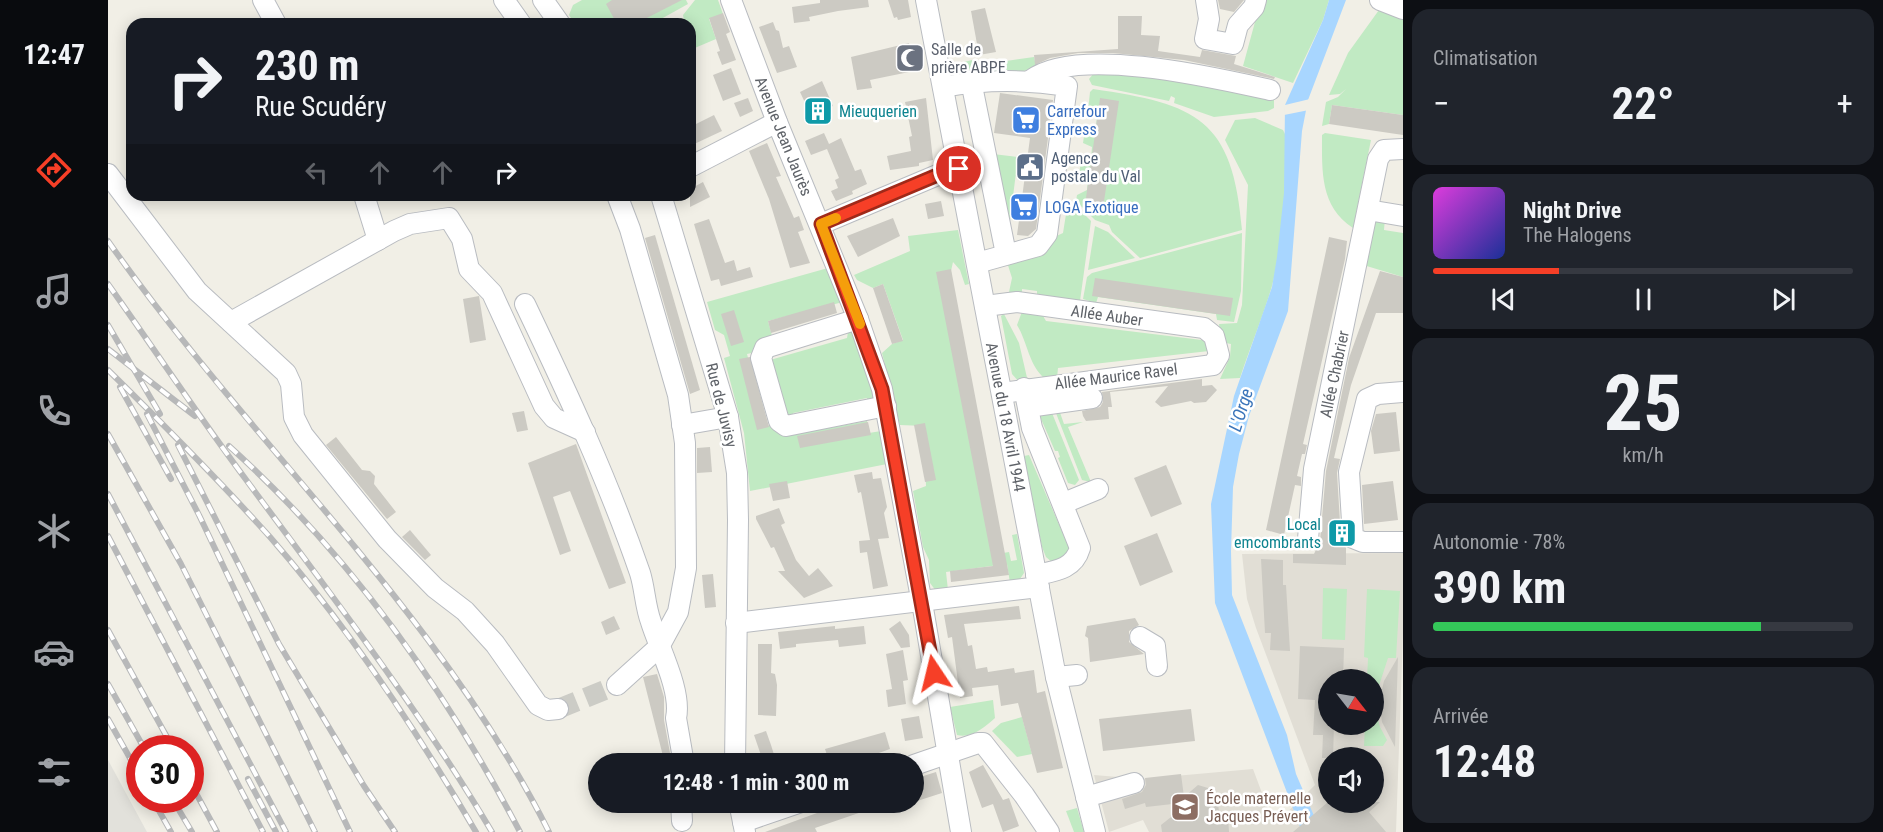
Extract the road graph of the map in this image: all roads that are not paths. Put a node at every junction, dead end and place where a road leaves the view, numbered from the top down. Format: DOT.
graph roads {
  1 [pos="262,0"];
  2 [pos="504,0"];
  3 [pos="731,0"];
  4 [pos="926,0"];
  5 [pos="1206,0"];
  6 [pos="1256,0"];
  7 [pos="1380,0"];
  8 [pos="1402,8"];
  9 [pos="272,18"];
  10 [pos="517,18"];
  11 [pos="1031,80"];
  12 [pos="971,81"];
  13 [pos="943,87"];
  14 [pos="1270,90"];
  15 [pos="777,122"];
  16 [pos="1403,149"];
  17 [pos="696,164"];
  18 [pos="959,169"];
  19 [pos="108,174"];
  20 [pos="126,198"];
  21 [pos="129,201"];
  22 [pos="366,201"];
  23 [pos="619,201"];
  24 [pos="663,201"];
  25 [pos="1368,210"];
  26 [pos="1403,216"];
  27 [pos="821,224"];
  28 [pos="378,240"];
  29 [pos="1006,254"];
  30 [pos="977,263"];
  31 [pos="525,304"];
  32 [pos="985,306"];
  33 [pos="858,319"];
  34 [pos="231,322"];
  35 [pos="1217,348"];
  36 [pos="1403,392"];
  37 [pos="1002,393"];
  38 [pos="1028,394"];
  39 [pos="1092,398"];
  40 [pos="886,406"];
  41 [pos="728,417"];
  42 [pos="682,425"];
  43 [pos="585,432"];
  44 [pos="1098,489"];
  45 [pos="1064,503"];
  46 [pos="1308,539"];
  47 [pos="1403,542"];
  48 [pos="1038,581"];
  49 [pos="922,600"];
  50 [pos="736,623"];
  51 [pos="1140,637"];
  52 [pos="659,647"];
  53 [pos="1157,666"];
  54 [pos="1077,675"];
  55 [pos="1056,677"];
  56 [pos="617,685"];
  57 [pos="558,709"];
  58 [pos="682,753"];
  59 [pos="735,753"];
  60 [pos="948,753"];
  61 [pos="924,761"];
  62 [pos="1134,783"];
  63 [pos="1086,797"];
  64 [pos="763,813"];
  65 [pos="742,819"];
  66 [pos="961,832"];
  67 [pos="1049,832"];
  68 [pos="1095,832"];
  1 -- 9 [label="street"];
  2 -- 10 [label="street"];
  3 -- 15 [label="street, Avenue Jean Jaurès"];
  4 -- 13 [label="street, Avenue du 18 Avril 1944"];
  5 -- 6 [label="street"];
  7 -- 8 [label="street"];
  11 -- 12 [label="street"];
  11 -- 14 [label="street"];
  11 -- 29 [label="street"];
  12 -- 13 [label="street"];
  12 -- 29 [label="street"];
  13 -- 18 [label="street, Avenue du 18 Avril 1944"];
  15 -- 17 [label="street"];
  15 -- 27 [label="street, Avenue Jean Jaurès"];
  16 -- 25 [label="street, Allée Chabrier"];
  18 -- 27 [label="street"];
  18 -- 30 [label="street, Avenue du 18 Avril 1944"];
  19 -- 20 [label="street"];
  21 -- 34 [label="street"];
  22 -- 28 [label="street"];
  23 -- 42 [label="street"];
  24 -- 41 [label="street, Rue de Juvisy"];
  25 -- 26 [label="street"];
  25 -- 46 [label="street, Allée Chabrier"];
  27 -- 33 [label="street, Avenue Jean Jaurès"];
  28 -- 34 [label="street"];
  28 -- 43 [label="street"];
  29 -- 30 [label="street"];
  30 -- 32 [label="street, Avenue du 18 Avril 1944"];
  31 -- 43 [label="street"];
  32 -- 35 [label="street, Allée Auber"];
  32 -- 37 [label="street, Avenue du 18 Avril 1944"];
  33 -- 40 [label="street, Avenue Jean Jaurès"];
  33 -- 40 [label="street"];
  34 -- 57 [label="street"];
  35 -- 38 [label="street, Allée Maurice Ravel"];
  36 -- 47 [label="street"];
  37 -- 38 [label="street, Allée Maurice Ravel"];
  37 -- 48 [label="street, Avenue du 18 Avril 1944"];
  38 -- 39 [label="street"];
  38 -- 45 [label="street"];
  40 -- 49 [label="street, Avenue Jean Jaurès"];
  41 -- 42 [label="street"];
  41 -- 50 [label="street, Rue de Juvisy"];
  42 -- 52 [label="street"];
  43 -- 52 [label="street"];
  44 -- 45 [label="street"];
  45 -- 48 [label="street"];
  48 -- 49 [label="street"];
  48 -- 55 [label="street, Avenue du 18 Avril 1944"];
  49 -- 50 [label="street"];
  49 -- 60 [label="street, Avenue Jean Jaurès"];
  50 -- 59 [label="street, Rue de Juvisy"];
  51 -- 53 [label="street"];
  52 -- 56 [label="street"];
  52 -- 58 [label="street"];
  54 -- 55 [label="street"];
  55 -- 63 [label="street, Avenue du 18 Avril 1944"];
  60 -- 61 [label="street"];
  60 -- 66 [label="street, Avenue Jean Jaurès"];
  60 -- 67 [label="street"];
  62 -- 63 [label="street"];
  63 -- 68 [label="street, Avenue du 18 Avril 1944"];
  64 -- 65 [label="street"];
}
